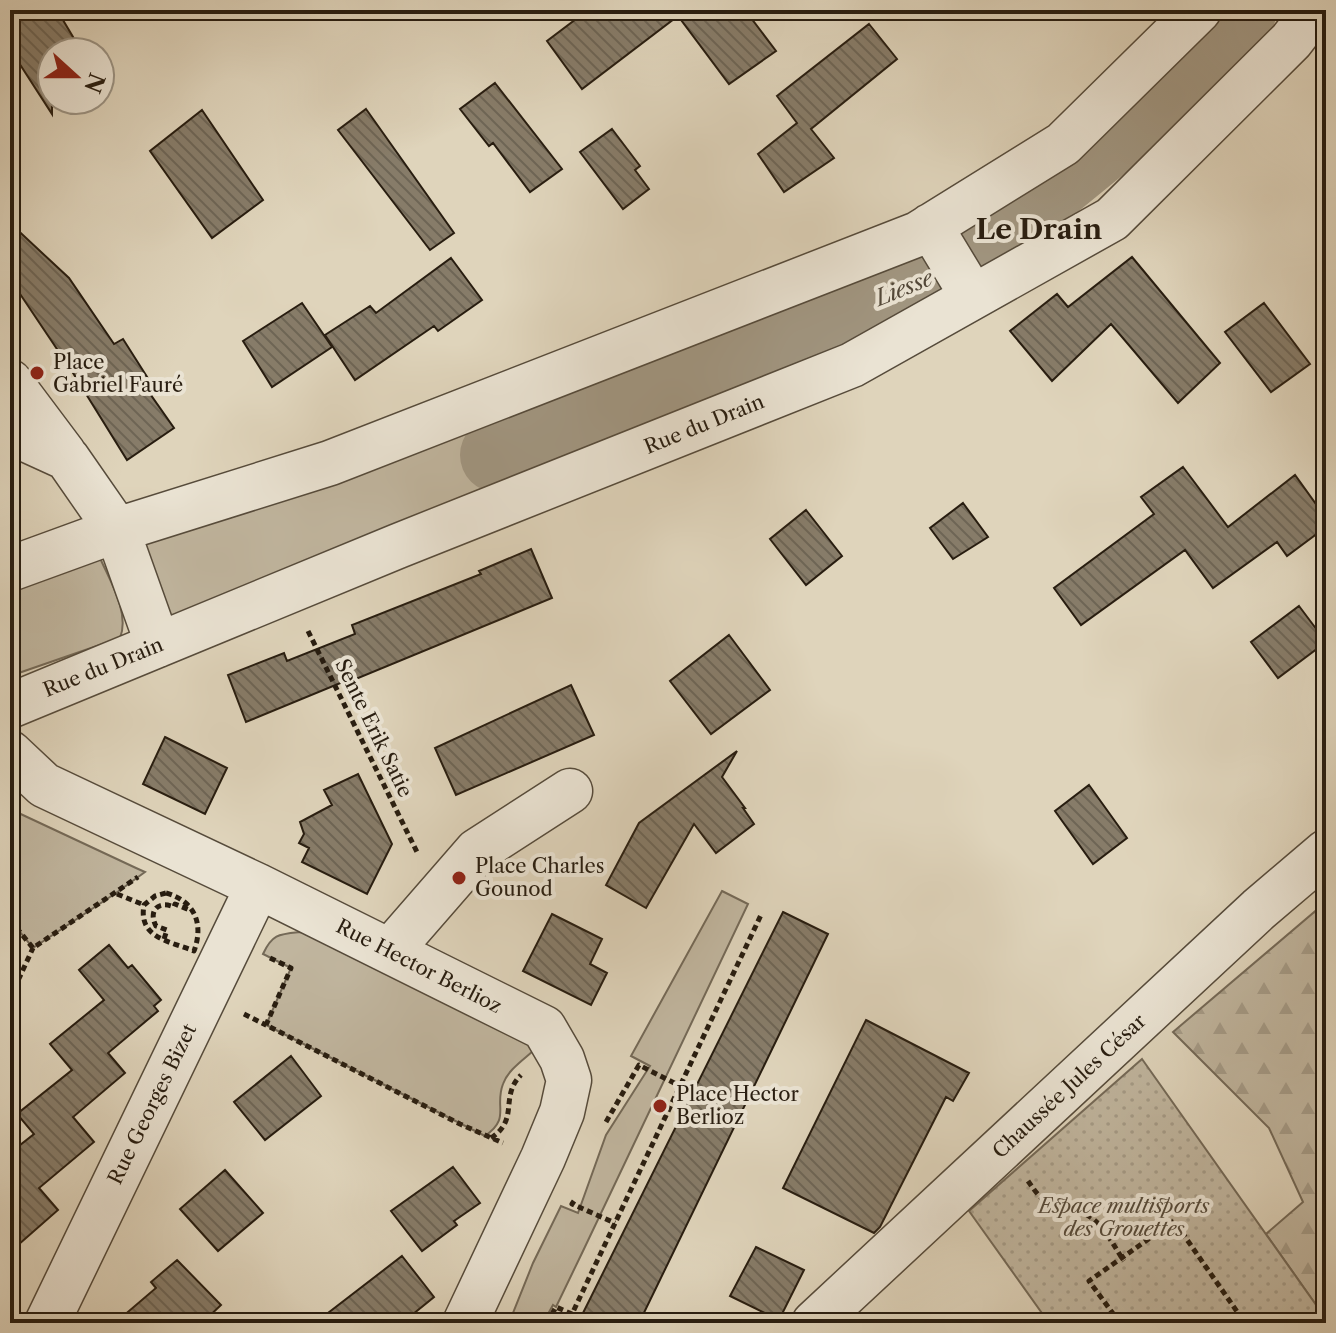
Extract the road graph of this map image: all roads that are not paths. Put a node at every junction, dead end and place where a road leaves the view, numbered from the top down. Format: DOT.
graph roads {
  1 [pos="1199,10"];
  2 [pos="1315,10"];
  3 [pos="930,226"];
  4 [pos="973,297"];
  5 [pos="10,382"];
  6 [pos="10,432"];
  7 [pos="67,458"];
  8 [pos="117,530"];
  9 [pos="10,569"];
  10 [pos="158,645"];
  11 [pos="10,706"];
  12 [pos="10,753"];
  13 [pos="570,791"];
  14 [pos="1326,852"];
  15 [pos="258,886"];
  16 [pos="390,951"];
  17 [pos="47,1323"];
  18 [pos="465,1323"];
  19 [pos="814,1323"];
  1 -- 3 [label="street"];
  2 -- 4 [label="street, Rue du Drain"];
  3 -- 4 [label="street"];
  3 -- 8 [label="street"];
  4 -- 10 [label="street, Rue du Drain"];
  5 -- 7 [label="street"];
  6 -- 7 [label="street"];
  7 -- 8 [label="street"];
  8 -- 9 [label="street"];
  8 -- 10 [label="street"];
  10 -- 11 [label="street, Rue du Drain"];
  12 -- 15 [label="street, Rue Hector Berlioz"];
  13 -- 16 [label="street"];
  14 -- 19 [label="street, Chaussée Jules César"];
  15 -- 16 [label="street, Rue Hector Berlioz"];
  15 -- 17 [label="street, Rue Georges Bizet"];
  16 -- 18 [label="street, Rue Hector Berlioz"];
}
